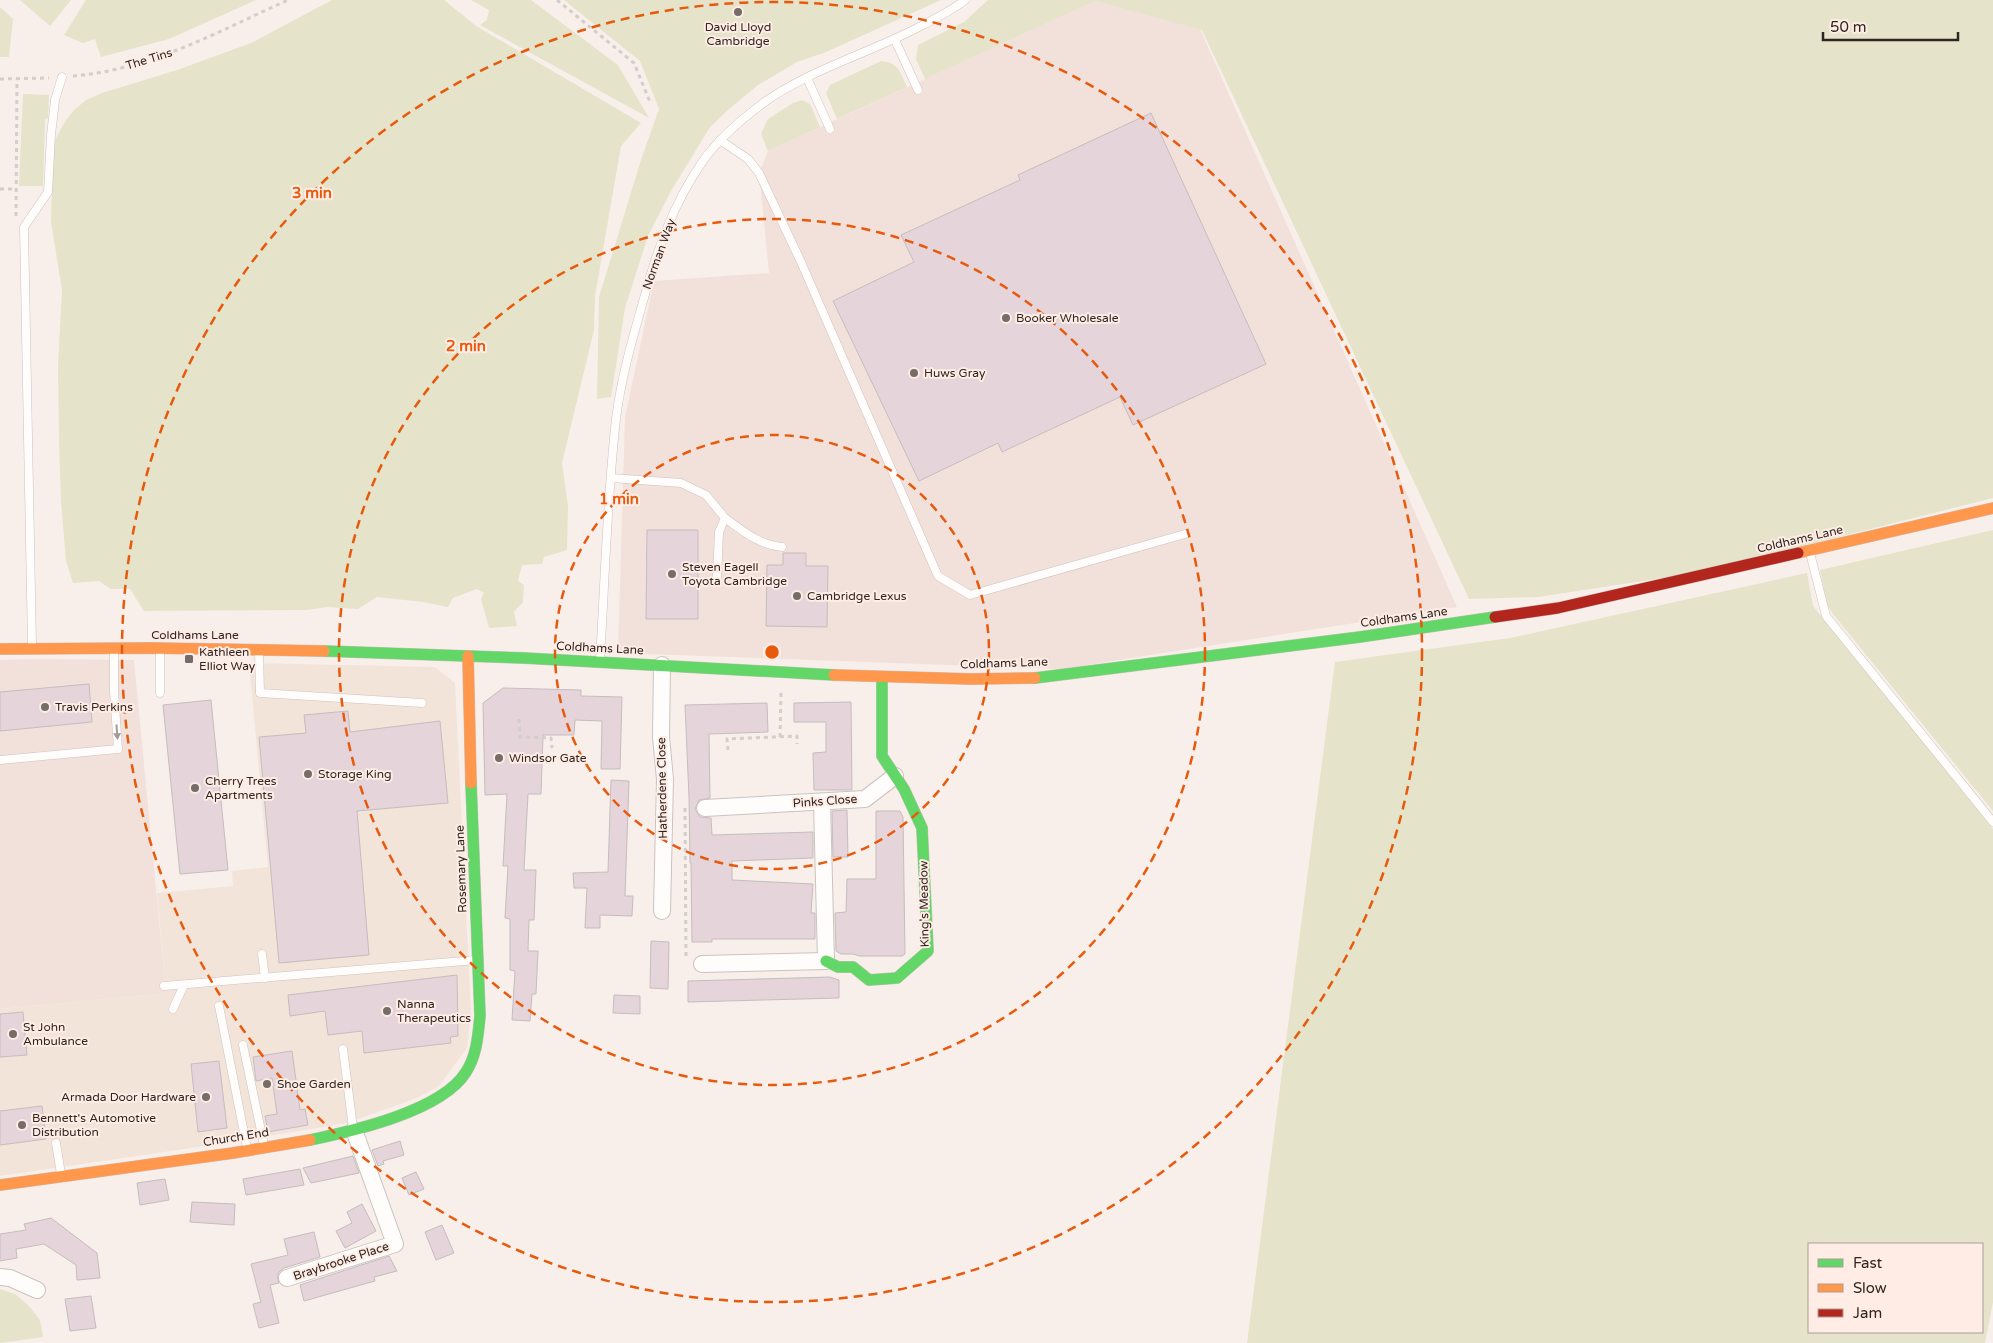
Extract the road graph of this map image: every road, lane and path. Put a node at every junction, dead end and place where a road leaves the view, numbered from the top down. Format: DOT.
graph roads {
  1 [pos="288,0"];
  2 [pos="556,0"];
  3 [pos="965,0"];
  4 [pos="895,40"];
  5 [pos="62,77"];
  6 [pos="807,78"];
  7 [pos="0,79"];
  8 [pos="918,90"];
  9 [pos="650,102"];
  10 [pos="830,129"];
  11 [pos="720,140"];
  12 [pos="0,189"];
  13 [pos="15,189"];
  14 [pos="611,478"];
  15 [pos="1993,508"];
  16 [pos="725,518"];
  17 [pos="1185,534"];
  18 [pos="782,547"];
  19 [pos="1810,551"];
  20 [pos="717,578"];
  21 [pos="32,648"];
  22 [pos="114,648"];
  23 [pos="0,649"];
  24 [pos="160,649"];
  25 [pos="258,650"];
  26 [pos="468,656"];
  27 [pos="600,662"];
  28 [pos="662,666"];
  29 [pos="782,672"];
  30 [pos="882,678"];
  31 [pos="160,693"];
  32 [pos="422,703"];
  33 [pos="519,719"];
  34 [pos="780,737"];
  35 [pos="797,744"];
  36 [pos="552,748"];
  37 [pos="728,750"];
  38 [pos="0,760"];
  39 [pos="895,776"];
  40 [pos="822,802"];
  41 [pos="705,808"];
  42 [pos="664,809"];
  43 [pos="1993,822"];
  44 [pos="662,911"];
  45 [pos="262,954"];
  46 [pos="478,960"];
  47 [pos="826,961"];
  48 [pos="702,964"];
  49 [pos="265,978"];
  50 [pos="184,985"];
  51 [pos="164,986"];
  52 [pos="220,1006"];
  53 [pos="173,1009"];
  54 [pos="243,1045"];
  55 [pos="343,1049"];
  56 [pos="463,1077"];
  57 [pos="354,1130"];
  58 [pos="56,1143"];
  59 [pos="264,1147"];
  60 [pos="248,1150"];
  61 [pos="61,1176"];
  62 [pos="0,1185"];
  63 [pos="0,1277"];
  64 [pos="287,1278"];
  65 [pos="37,1290"];
  1 -- 5 [label="path, The Tins"];
  2 -- 9 [label="path"];
  3 -- 4 [label="lane, Norman Way"];
  4 -- 6 [label="lane, Norman Way"];
  4 -- 8 [label="lane"];
  5 -- 7 [label="path, The Tins"];
  5 -- 21 [label="lane"];
  6 -- 10 [label="lane"];
  6 -- 11 [label="lane, Norman Way"];
  11 -- 14 [label="lane, Norman Way"];
  11 -- 17 [label="lane"];
  12 -- 13 [label="path"];
  14 -- 16 [label="lane"];
  14 -- 27 [label="lane, Norman Way"];
  15 -- 19 [label="street, Coldhams Lane"];
  16 -- 18 [label="lane"];
  16 -- 20 [label="lane"];
  19 -- 30 [label="street, Coldhams Lane"];
  19 -- 43 [label="lane"];
  21 -- 22 [label="street, Coldhams Lane"];
  21 -- 23 [label="street, Coldhams Lane"];
  22 -- 24 [label="street, Coldhams Lane"];
  22 -- 38 [label="lane, one-way"];
  24 -- 25 [label="street, Coldhams Lane"];
  24 -- 31 [label="lane"];
  25 -- 26 [label="street, Coldhams Lane"];
  25 -- 32 [label="lane"];
  26 -- 27 [label="street, Coldhams Lane"];
  26 -- 46 [label="street, Rosemary Lane"];
  27 -- 28 [label="street, Coldhams Lane"];
  28 -- 29 [label="street, Coldhams Lane"];
  28 -- 42 [label="street, Hatherdene Close"];
  29 -- 30 [label="street, Coldhams Lane"];
  29 -- 34 [label="path"];
  30 -- 39 [label="street"];
  33 -- 36 [label="path"];
  34 -- 35 [label="path"];
  34 -- 37 [label="path"];
  39 -- 40 [label="street, Pinks Close"];
  39 -- 47 [label="street, King's Meadow"];
  40 -- 41 [label="street, Pinks Close"];
  40 -- 47 [label="street"];
  42 -- 44 [label="street, Hatherdene Close"];
  42 -- 48 [label="path"];
  45 -- 49 [label="lane"];
  46 -- 49 [label="lane"];
  46 -- 56 [label="street, Rosemary Lane"];
  47 -- 48 [label="street, King's Meadow"];
  49 -- 50 [label="lane"];
  50 -- 51 [label="lane"];
  50 -- 53 [label="lane"];
  52 -- 60 [label="lane"];
  54 -- 59 [label="lane"];
  55 -- 57 [label="lane"];
  56 -- 57 [label="street, Church End"];
  57 -- 59 [label="street, Church End"];
  57 -- 64 [label="street, Braybrooke Place"];
  58 -- 61 [label="lane"];
  59 -- 60 [label="street, Church End"];
  60 -- 61 [label="street, Church End"];
  61 -- 62 [label="street, Church End"];
  63 -- 65 [label="street"];
}
